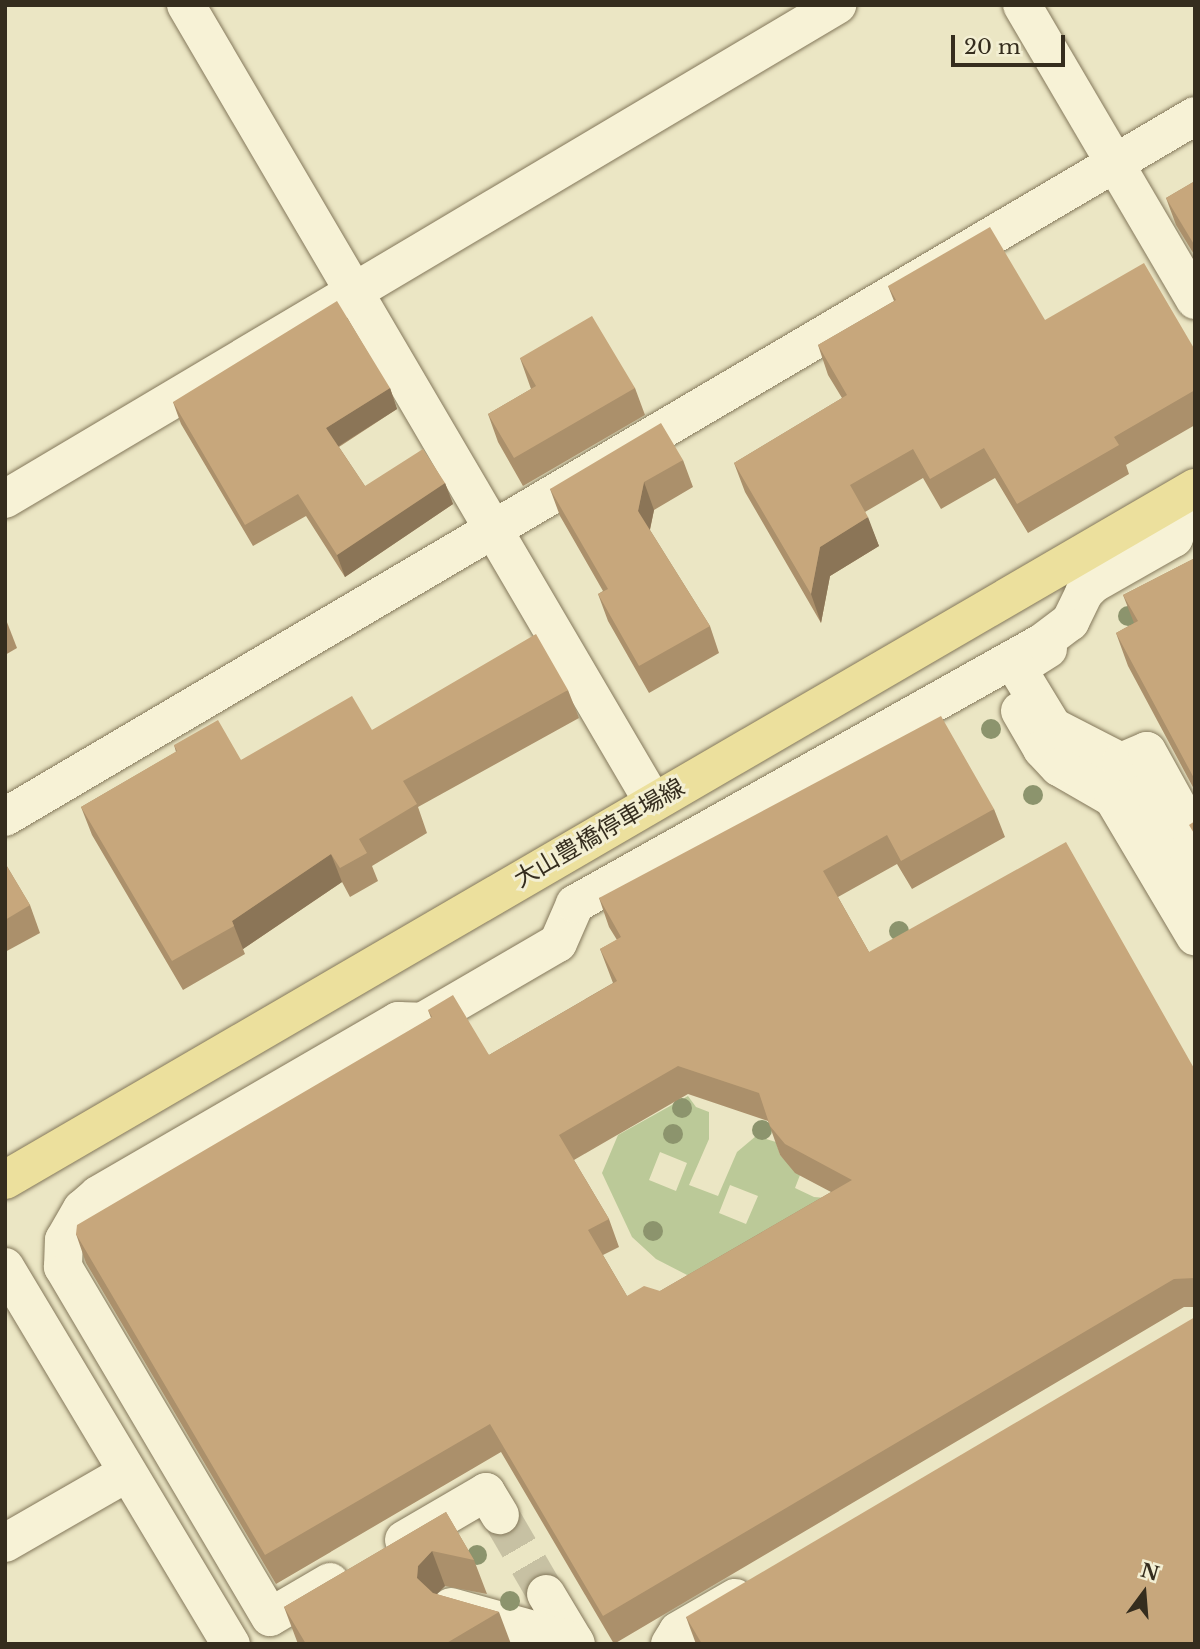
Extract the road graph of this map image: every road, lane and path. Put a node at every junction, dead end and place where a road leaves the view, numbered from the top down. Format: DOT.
graph roads {
  1 [pos="187,5"];
  2 [pos="838,5"];
  3 [pos="1022,5"];
  4 [pos="1195,116"];
  5 [pos="1116,163"];
  6 [pos="356,292"];
  7 [pos="1195,300"];
  8 [pos="1192,490"];
  9 [pos="5,499"];
  10 [pos="492,530"];
  11 [pos="1195,538"];
  12 [pos="996,669"];
  13 [pos="1121,762"];
  14 [pos="653,802"];
  15 [pos="5,817"];
  16 [pos="1195,838"];
  17 [pos="1195,891"];
  18 [pos="1195,936"];
  19 [pos="5,1180"];
  20 [pos="5,1267"];
  21 [pos="125,1474"];
  22 [pos="500,1515"];
  23 [pos="5,1543"];
  24 [pos="762,1582"];
  25 [pos="546,1594"];
  26 [pos="451,1607"];
  27 [pos="278,1630"];
  28 [pos="575,1642"];
  29 [pos="231,1644"];
  30 [pos="670,1644"];
  1 -- 6 [label="street"];
  2 -- 6 [label="street"];
  3 -- 5 [label="street"];
  4 -- 5 [label="street"];
  5 -- 7 [label="street"];
  5 -- 10 [label="street"];
  6 -- 9 [label="street"];
  6 -- 10 [label="street"];
  8 -- 12 [label="street"];
  8 -- 14 [label="main road, 大山豊橋停車場線"];
  10 -- 14 [label="street"];
  10 -- 15 [label="street"];
  11 -- 13 [label="street"];
  12 -- 18 [label="street"];
  12 -- 27 [label="street"];
  13 -- 16 [label="street"];
  13 -- 17 [label="street"];
  14 -- 19 [label="main road, 大山豊橋停車場線"];
  20 -- 21 [label="street"];
  21 -- 23 [label="street"];
  21 -- 29 [label="street"];
  22 -- 27 [label="street"];
  24 -- 30 [label="street"];
  25 -- 28 [label="street"];
  26 -- 28 [label="street"];
}
